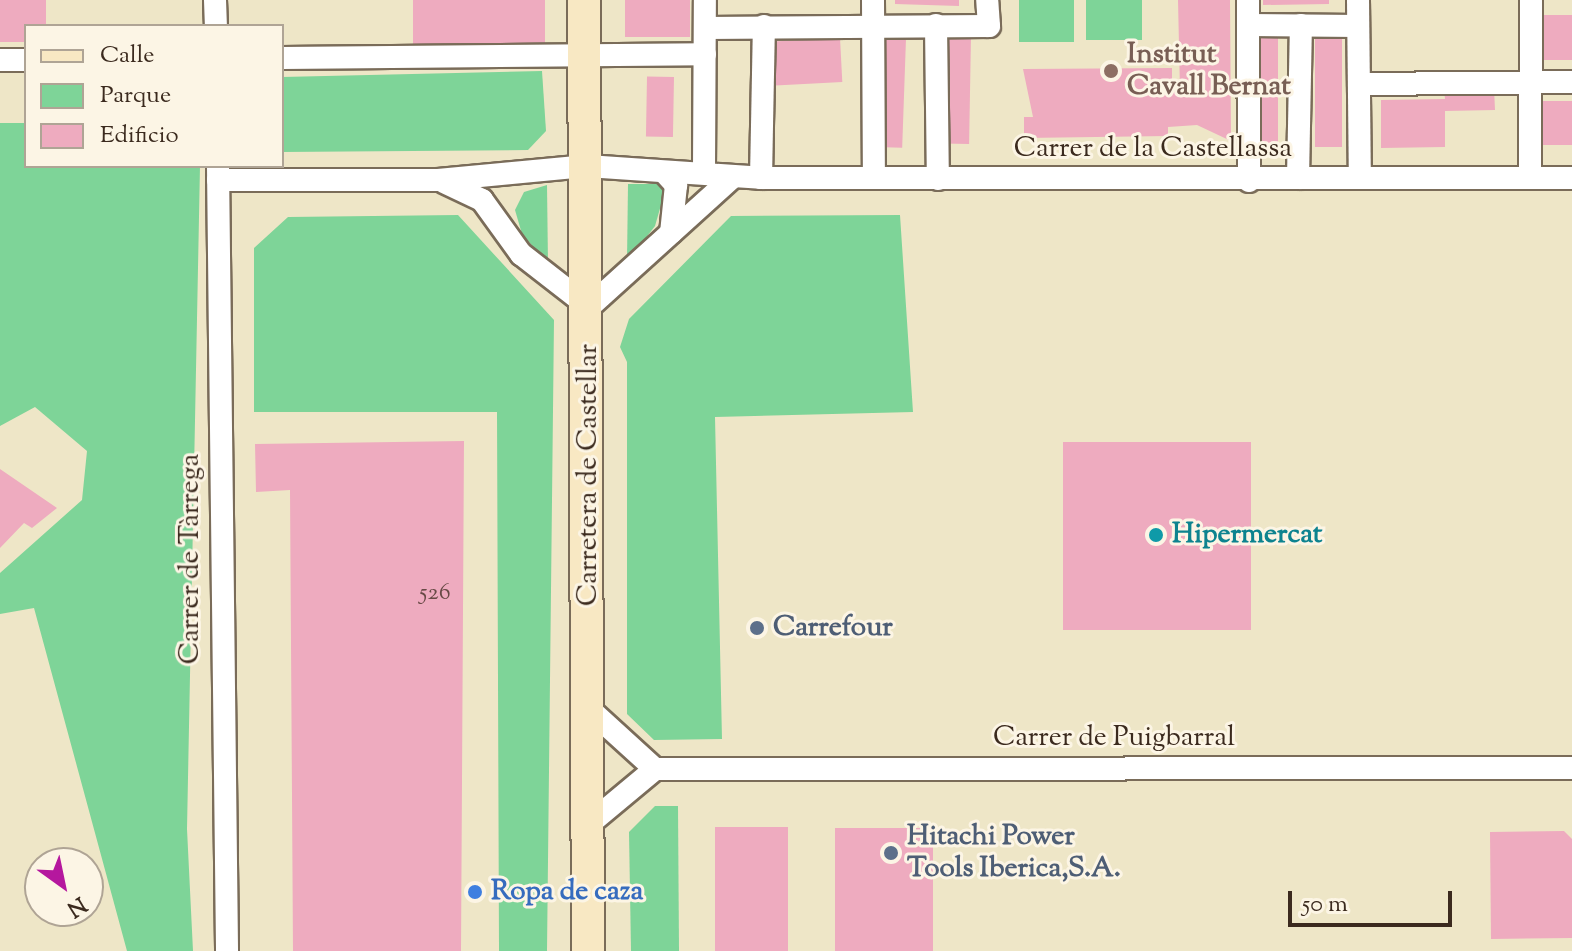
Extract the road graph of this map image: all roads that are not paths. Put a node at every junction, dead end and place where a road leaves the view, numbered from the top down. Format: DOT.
graph roads {
  1 [pos="215,0"];
  2 [pos="584,0"];
  3 [pos="705,0"];
  4 [pos="873,0"];
  5 [pos="987,0"];
  6 [pos="1248,0"];
  7 [pos="1358,0"];
  8 [pos="1531,0"];
  9 [pos="216,24"];
  10 [pos="873,24"];
  11 [pos="936,25"];
  12 [pos="1249,25"];
  13 [pos="1301,25"];
  14 [pos="764,26"];
  15 [pos="1358,26"];
  16 [pos="705,28"];
  17 [pos="705,54"];
  18 [pos="583,56"];
  19 [pos="284,58"];
  20 [pos="0,60"];
  21 [pos="24,60"];
  22 [pos="1531,82"];
  23 [pos="1572,82"];
  24 [pos="1359,84"];
  25 [pos="587,166"];
  26 [pos="704,169"];
  27 [pos="664,172"];
  28 [pos="218,173"];
  29 [pos="527,176"];
  30 [pos="733,177"];
  31 [pos="1530,177"];
  32 [pos="761,178"];
  33 [pos="874,178"];
  34 [pos="1298,178"];
  35 [pos="1360,178"];
  36 [pos="1572,178"];
  37 [pos="938,179"];
  38 [pos="438,180"];
  39 [pos="1249,181"];
  40 [pos="500,217"];
  41 [pos="671,234"];
  42 [pos="589,307"];
  43 [pos="589,709"];
  44 [pos="1572,768"];
  45 [pos="655,769"];
  46 [pos="589,824"];
  47 [pos="227,951"];
  48 [pos="588,951"];
  1 -- 9 [label="street"];
  2 -- 18 [label="street, Carretera de Castellar"];
  3 -- 16 [label="street"];
  4 -- 10 [label="street"];
  5 -- 11 [label="street"];
  6 -- 12 [label="street"];
  7 -- 15 [label="street"];
  8 -- 22 [label="street"];
  10 -- 11 [label="street"];
  10 -- 14 [label="street"];
  10 -- 33 [label="street"];
  11 -- 37 [label="street"];
  12 -- 13 [label="street"];
  12 -- 39 [label="street"];
  13 -- 15 [label="street"];
  13 -- 34 [label="street"];
  14 -- 16 [label="street"];
  14 -- 32 [label="street"];
  15 -- 24 [label="street"];
  16 -- 17 [label="street"];
  17 -- 18 [label="street"];
  17 -- 26 [label="street"];
  18 -- 19 [label="street"];
  18 -- 25 [label="street, Carretera de Castellar"];
  20 -- 21 [label="street"];
  22 -- 23 [label="street"];
  22 -- 24 [label="street"];
  22 -- 31 [label="street"];
  24 -- 35 [label="street"];
  25 -- 27 [label="street, Carrer de la Castellassa"];
  25 -- 29 [label="street, Carrer de la Castellassa"];
  25 -- 42 [label="street, Carretera de Castellar"];
  26 -- 27 [label="street, Carrer de la Castellassa"];
  26 -- 30 [label="street, Carrer de la Castellassa"];
  27 -- 41 [label="street"];
  28 -- 38 [label="street, Carrer de la Castellassa"];
  28 -- 47 [label="street, Carrer de Tàrrega"];
  29 -- 38 [label="street, Carrer de la Castellassa"];
  29 -- 40 [label="street"];
  30 -- 32 [label="street, Carrer de la Castellassa"];
  30 -- 41 [label="street"];
  31 -- 35 [label="street, Carrer de la Castellassa"];
  31 -- 36 [label="street, Carrer de la Castellassa"];
  32 -- 33 [label="street, Carrer de la Castellassa"];
  33 -- 37 [label="street, Carrer de la Castellassa"];
  34 -- 35 [label="street, Carrer de la Castellassa"];
  34 -- 39 [label="street, Carrer de la Castellassa"];
  37 -- 39 [label="street, Carrer de la Castellassa"];
  38 -- 40 [label="street"];
  40 -- 42 [label="street"];
  41 -- 42 [label="street"];
  42 -- 43 [label="street, Carretera de Castellar"];
  43 -- 45 [label="street"];
  43 -- 46 [label="street, Carretera de Castellar"];
  44 -- 45 [label="street, Carrer de Puigbarral"];
  45 -- 46 [label="street"];
  46 -- 48 [label="street, Carretera de Castellar"];
}
